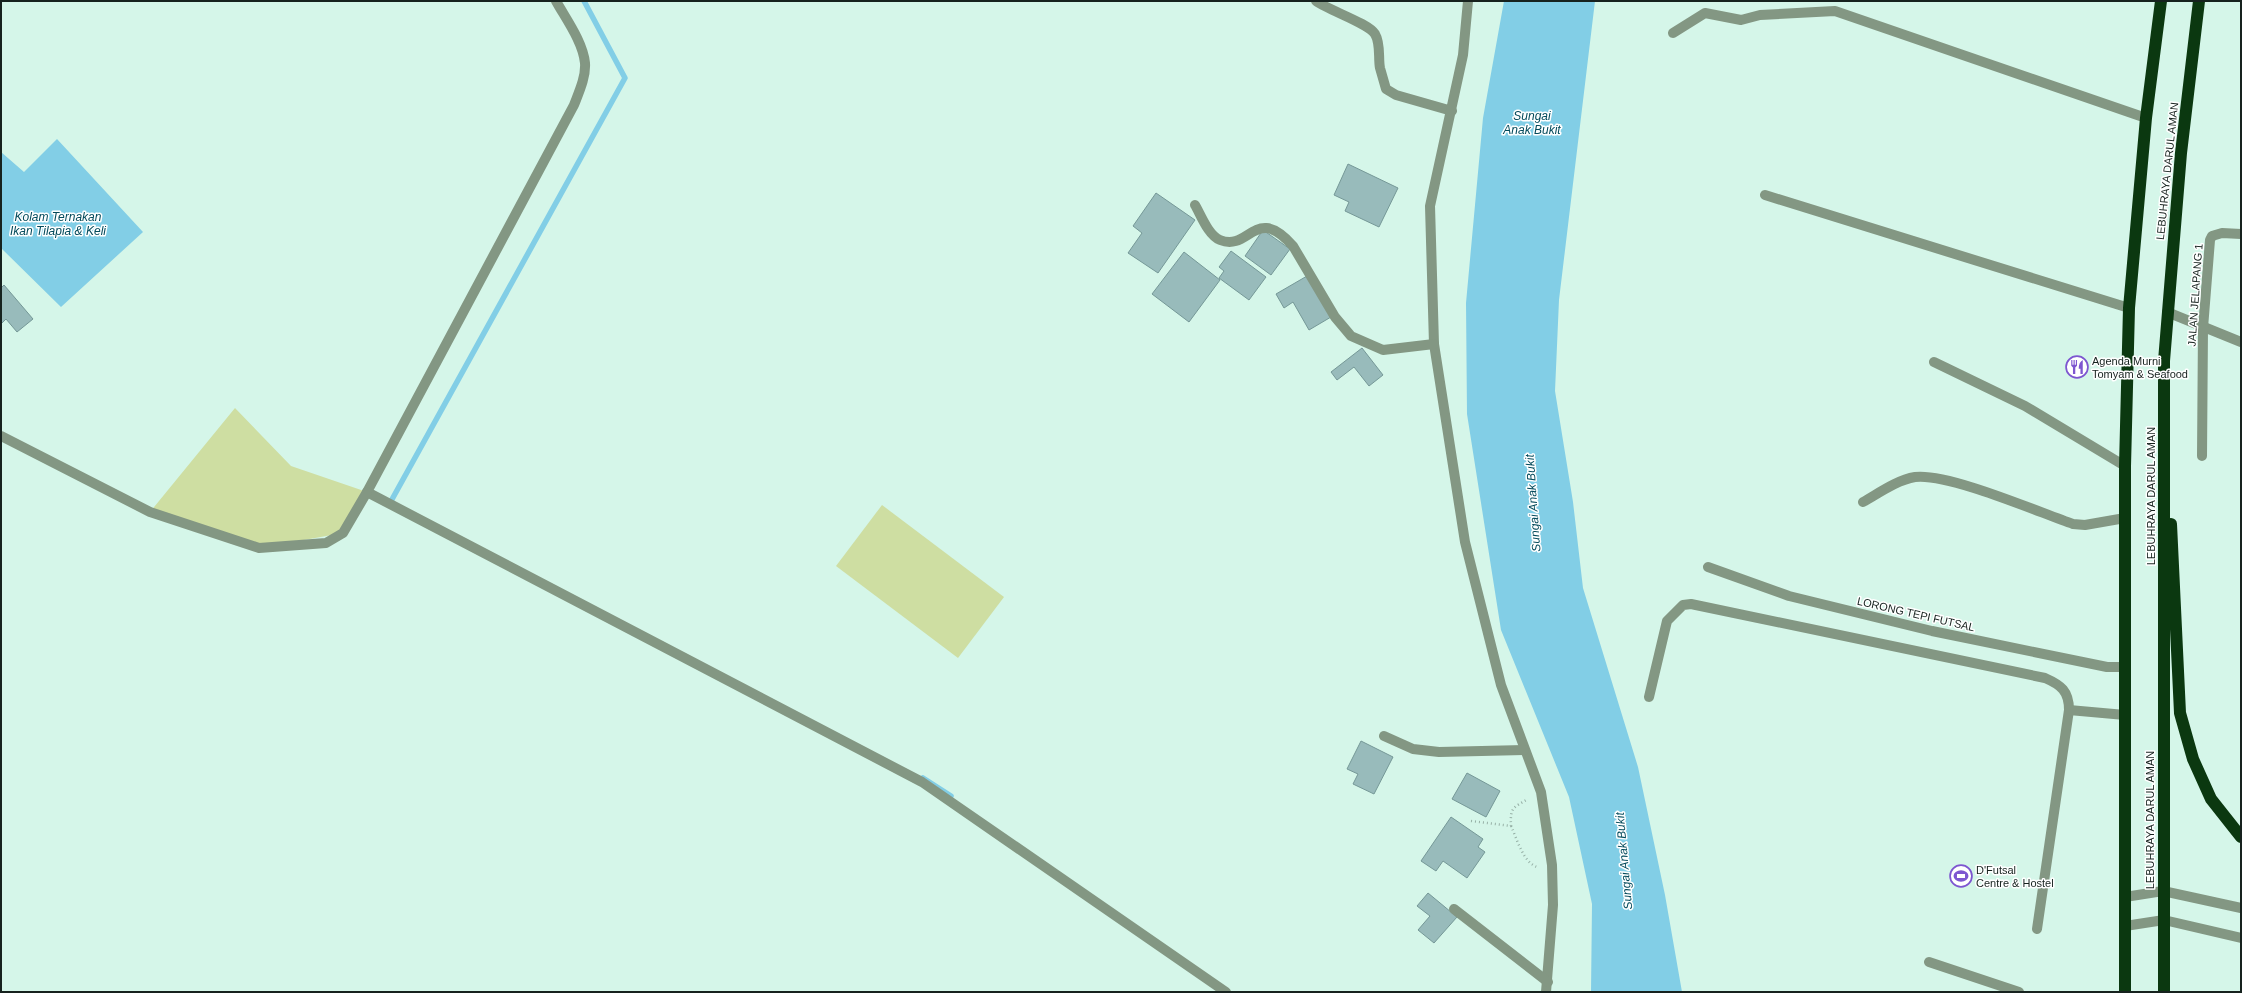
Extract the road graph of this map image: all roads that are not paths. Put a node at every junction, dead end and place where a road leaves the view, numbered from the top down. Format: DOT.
graph roads {
  1 [pos="556,1"];
  2 [pos="1316,1"];
  3 [pos="1468,1"];
  4 [pos="2161,1"];
  5 [pos="2200,1"];
  6 [pos="1673,33"];
  7 [pos="1452,111"];
  8 [pos="2146,118"];
  9 [pos="1765,195"];
  10 [pos="1195,205"];
  11 [pos="2241,234"];
  12 [pos="2129,308"];
  13 [pos="2167,312"];
  14 [pos="2203,328"];
  15 [pos="2241,342"];
  16 [pos="1434,344"];
  17 [pos="2164,361"];
  18 [pos="1934,362"];
  19 [pos="1,436"];
  20 [pos="2202,456"];
  21 [pos="2125,466"];
  22 [pos="367,492"];
  23 [pos="1863,502"];
  24 [pos="2125,518"];
  25 [pos="1708,567"];
  26 [pos="2124,667"];
  27 [pos="1649,697"];
  28 [pos="2068,710"];
  29 [pos="2125,715"];
  30 [pos="1384,736"];
  31 [pos="1524,750"];
  32 [pos="2241,837"];
  33 [pos="2163,891"];
  34 [pos="2125,897"];
  35 [pos="2241,908"];
  36 [pos="1454,909"];
  37 [pos="2164,920"];
  38 [pos="2125,926"];
  39 [pos="2037,929"];
  40 [pos="2241,938"];
  41 [pos="1929,962"];
  42 [pos="1547,987"];
  43 [pos="1226,992"];
  44 [pos="2019,992"];
  45 [pos="2125,992"];
  46 [pos="2164,992"];
  1 -- 22 [label="street"];
  2 -- 7 [label="street"];
  3 -- 7 [label="street"];
  4 -- 8 [label="highway"];
  5 -- 13 [label="highway, LEBUHRAYA DARUL AMAN"];
  6 -- 8 [label="street"];
  7 -- 16 [label="street"];
  8 -- 12 [label="highway"];
  9 -- 12 [label="street"];
  10 -- 16 [label="street"];
  11 -- 14 [label="street, JALAN JELAPANG 1"];
  12 -- 21 [label="highway"];
  13 -- 14 [label="street"];
  13 -- 17 [label="highway, LEBUHRAYA DARUL AMAN"];
  14 -- 15 [label="street"];
  14 -- 20 [label="street, JALAN JELAPANG 1"];
  16 -- 31 [label="street"];
  17 -- 32 [label="highway"];
  17 -- 33 [label="highway, LEBUHRAYA DARUL AMAN"];
  18 -- 21 [label="street"];
  19 -- 22 [label="street"];
  21 -- 24 [label="highway"];
  22 -- 43 [label="street"];
  23 -- 24 [label="street"];
  24 -- 26 [label="highway"];
  25 -- 26 [label="street, LORONG TEPI FUTSAL"];
  26 -- 29 [label="highway"];
  27 -- 28 [label="street"];
  28 -- 29 [label="street"];
  28 -- 39 [label="street"];
  29 -- 34 [label="highway"];
  30 -- 31 [label="street"];
  31 -- 42 [label="street"];
  33 -- 34 [label="street"];
  33 -- 35 [label="street"];
  33 -- 37 [label="highway, LEBUHRAYA DARUL AMAN"];
  34 -- 38 [label="highway"];
  36 -- 42 [label="street"];
  37 -- 38 [label="street"];
  37 -- 40 [label="street"];
  37 -- 46 [label="highway, LEBUHRAYA DARUL AMAN"];
  38 -- 45 [label="highway"];
  41 -- 44 [label="street"];
}
